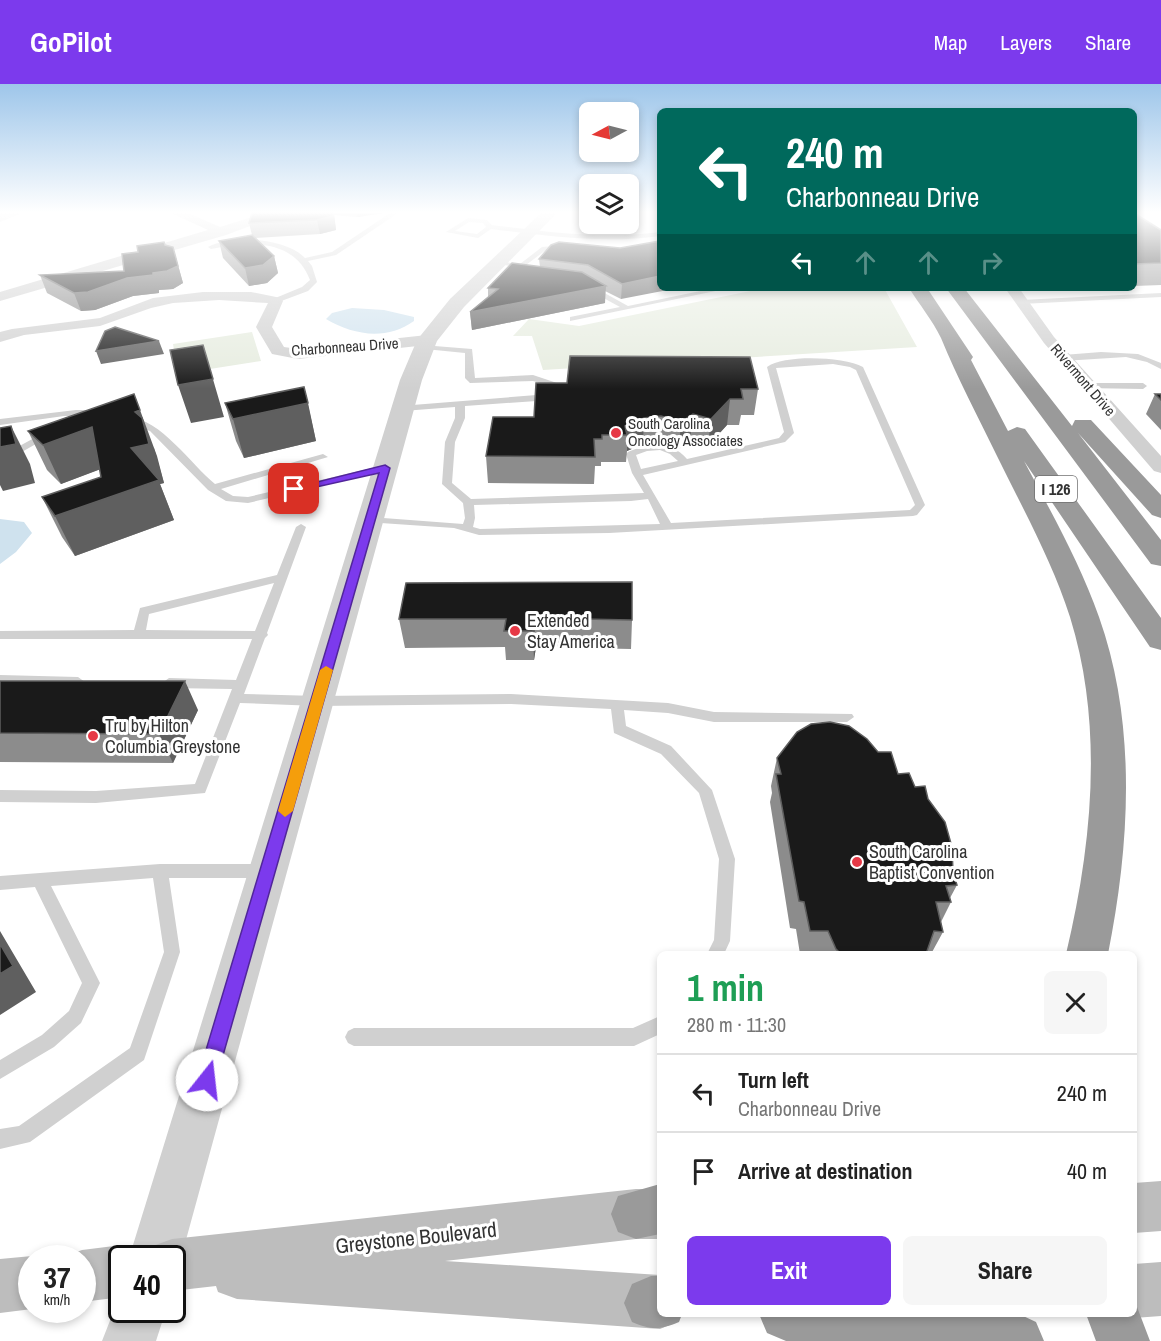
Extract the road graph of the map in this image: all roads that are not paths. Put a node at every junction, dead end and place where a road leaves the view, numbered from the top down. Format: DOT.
graph roads {
  1 [pos="87,272"];
  2 [pos="311,272"];
  3 [pos="507,272"];
  4 [pos="585,285"];
  5 [pos="712,291"];
  6 [pos="920,291"];
  7 [pos="957,291"];
  8 [pos="1014,291"];
  9 [pos="1161,295"];
  10 [pos="0,297"];
  11 [pos="276,301"];
  12 [pos="1021,303"];
  13 [pos="627,309"];
  14 [pos="573,319"];
  15 [pos="978,321"];
  16 [pos="0,337"];
  17 [pos="950,339"];
  18 [pos="426,344"];
  19 [pos="1063,358"];
  20 [pos="1161,366"];
  21 [pos="1088,386"];
  22 [pos="1143,386"];
  23 [pos="460,404"];
  24 [pos="403,408"];
  25 [pos="88,412"];
  26 [pos="19,419"];
  27 [pos="0,422"];
  28 [pos="68,423"];
  29 [pos="0,428"];
  30 [pos="58,429"];
  31 [pos="0,454"];
  32 [pos="323,457"];
  33 [pos="685,462"];
  34 [pos="1161,467"];
  35 [pos="385,468"];
  36 [pos="638,473"];
  37 [pos="212,488"];
  38 [pos="651,495"];
  39 [pos="468,501"];
  40 [pos="1161,510"];
  41 [pos="370,520"];
  42 [pos="302,527"];
  43 [pos="666,527"];
  44 [pos="467,528"];
  45 [pos="1161,558"];
  46 [pos="281,578"];
  47 [pos="139,634"];
  48 [pos="262,634"];
  49 [pos="0,635"];
  50 [pos="1161,640"];
  51 [pos="0,680"];
  52 [pos="92,682"];
  53 [pos="160,683"];
  54 [pos="241,685"];
  55 [pos="235,698"];
  56 [pos="317,701"];
  57 [pos="617,705"];
  58 [pos="847,717"];
  59 [pos="0,796"];
  60 [pos="159,871"];
  61 [pos="268,871"];
  62 [pos="40,880"];
  63 [pos="0,883"];
  64 [pos="717,951"];
  65 [pos="1088,951"];
  66 [pos="657,1026"];
  67 [pos="354,1037"];
  68 [pos="0,1070"];
  69 [pos="0,1139"];
  70 [pos="1161,1206"];
  71 [pos="1137,1208"];
  72 [pos="652,1212"];
  73 [pos="159,1245"];
  74 [pos="186,1265"];
  75 [pos="186,1268"];
  76 [pos="18,1284"];
  77 [pos="0,1286"];
  78 [pos="1161,1289"];
  79 [pos="1137,1291"];
  80 [pos="657,1303"];
  81 [pos="825,1317"];
  82 [pos="1114,1317"];
  83 [pos="135,1323"];
  84 [pos="129,1341"];
  85 [pos="1017,1341"];
  86 [pos="1123,1341"];
  1 -- 10 [label="street"];
  2 -- 11 [label="lane"];
  3 -- 18 [label="street"];
  4 -- 13 [label="lane"];
  5 -- 13 [label="lane"];
  6 -- 17 [label="highway, I 126"];
  7 -- 15 [label="highway, I 126"];
  8 -- 12 [label="street, Rivermont Drive"];
  9 -- 12 [label="lane"];
  11 -- 16 [label="street"];
  11 -- 18 [label="street, Charbonneau Drive"];
  12 -- 19 [label="street, Rivermont Drive"];
  13 -- 14 [label="lane"];
  15 -- 40 [label="highway"];
  15 -- 45 [label="highway, I 126"];
  17 -- 50 [label="highway, I 126"];
  17 -- 65 [label="highway"];
  18 -- 23 [label="lane"];
  18 -- 24 [label="street"];
  19 -- 20 [label="lane"];
  19 -- 21 [label="street, Rivermont Drive"];
  21 -- 22 [label="lane"];
  21 -- 34 [label="street, Rivermont Drive"];
  23 -- 24 [label="lane"];
  23 -- 39 [label="lane"];
  24 -- 35 [label="street"];
  25 -- 26 [label="lane"];
  25 -- 28 [label="lane"];
  25 -- 37 [label="lane"];
  26 -- 27 [label="lane"];
  26 -- 29 [label="lane"];
  30 -- 31 [label="lane"];
  32 -- 37 [label="lane"];
  33 -- 36 [label="lane"];
  33 -- 36 [label="lane"];
  33 -- 43 [label="lane"];
  35 -- 37 [label="lane"];
  35 -- 41 [label="street"];
  36 -- 38 [label="lane"];
  38 -- 39 [label="lane"];
  38 -- 43 [label="lane"];
  39 -- 44 [label="lane"];
  41 -- 44 [label="lane"];
  41 -- 56 [label="street"];
  42 -- 46 [label="lane"];
  43 -- 44 [label="lane"];
  46 -- 47 [label="lane"];
  46 -- 48 [label="lane"];
  47 -- 48 [label="lane"];
  47 -- 49 [label="lane"];
  48 -- 54 [label="lane"];
  51 -- 52 [label="lane"];
  53 -- 54 [label="lane"];
  54 -- 55 [label="lane"];
  55 -- 56 [label="lane"];
  55 -- 59 [label="lane"];
  56 -- 57 [label="lane"];
  56 -- 61 [label="street"];
  57 -- 58 [label="lane"];
  57 -- 64 [label="lane"];
  60 -- 61 [label="lane"];
  60 -- 62 [label="lane"];
  60 -- 69 [label="lane"];
  61 -- 73 [label="street"];
  62 -- 63 [label="lane"];
  62 -- 68 [label="lane"];
  66 -- 67 [label="lane"];
  70 -- 71 [label="main road"];
  72 -- 74 [label="main road, Greystone Boulevard"];
  75 -- 80 [label="main road, Greystone Boulevard"];
  76 -- 77 [label="main road"];
  78 -- 79 [label="main road"];
  81 -- 85 [label="highway"];
  82 -- 86 [label="highway"];
  83 -- 84 [label="street"];
}
